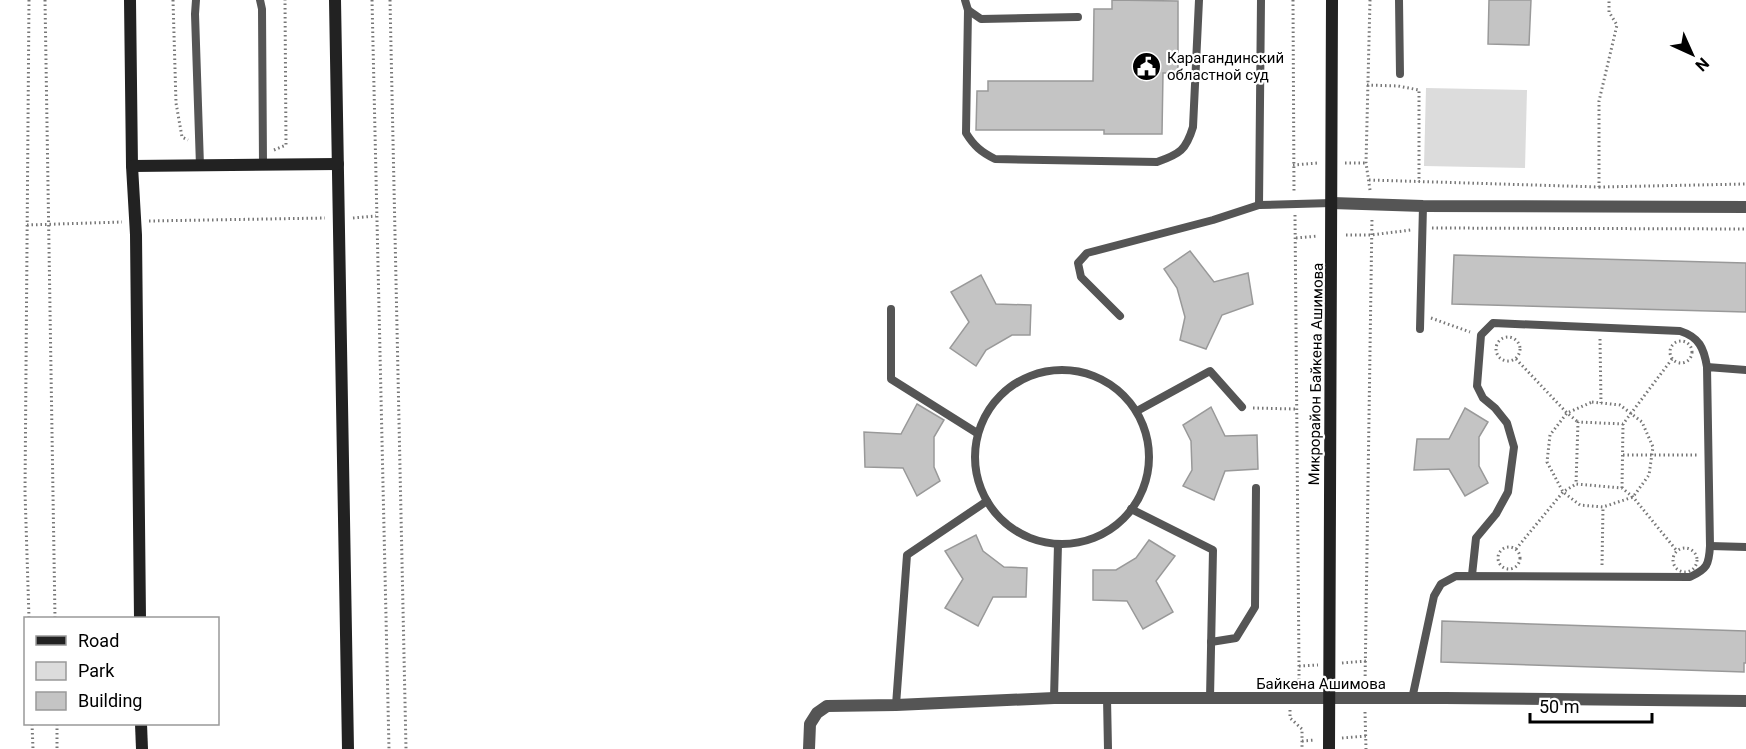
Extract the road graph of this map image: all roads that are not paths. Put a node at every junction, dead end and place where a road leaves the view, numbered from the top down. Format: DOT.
graph roads {
  1 [pos="130,0"];
  2 [pos="196,0"];
  3 [pos="260,0"];
  4 [pos="335,0"];
  5 [pos="965,0"];
  6 [pos="1199,0"];
  7 [pos="1260,0"];
  8 [pos="1332,0"];
  9 [pos="1399,0"];
  10 [pos="969,10"];
  11 [pos="1078,17"];
  12 [pos="1400,74"];
  13 [pos="263,160"];
  14 [pos="338,164"];
  15 [pos="132,166"];
  16 [pos="200,166"];
  17 [pos="1332,203"];
  18 [pos="1259,205"];
  19 [pos="1423,206"];
  20 [pos="1746,207"];
  21 [pos="891,309"];
  22 [pos="1120,316"];
  23 [pos="1420,329"];
  24 [pos="1707,367"];
  25 [pos="1746,370"];
  26 [pos="1242,407"];
  27 [pos="1137,411"];
  28 [pos="977,433"];
  29 [pos="1256,488"];
  30 [pos="987,501"];
  31 [pos="1131,509"];
  32 [pos="1058,544"];
  33 [pos="1710,546"];
  34 [pos="1746,547"];
  35 [pos="1472,575"];
  36 [pos="140,617"];
  37 [pos="1211,642"];
  38 [pos="1054,698"];
  39 [pos="1107,698"];
  40 [pos="1209,698"];
  41 [pos="1329,699"];
  42 [pos="1412,699"];
  43 [pos="1746,701"];
  44 [pos="896,705"];
  45 [pos="141,725"];
  46 [pos="142,749"];
  47 [pos="348,749"];
  48 [pos="809,749"];
  49 [pos="1108,749"];
  50 [pos="1329,749"];
  1 -- 15 [label="main road"];
  2 -- 16 [label="lane"];
  3 -- 13 [label="lane"];
  4 -- 14 [label="main road"];
  5 -- 10 [label="lane"];
  6 -- 10 [label="lane"];
  7 -- 18 [label="lane"];
  8 -- 17 [label="main road, Микрорайон Байкена Ашимова"];
  9 -- 12 [label="lane"];
  10 -- 11 [label="lane"];
  13 -- 14 [label="main road"];
  13 -- 16 [label="main road"];
  14 -- 47 [label="main road"];
  15 -- 16 [label="main road"];
  15 -- 36 [label="main road"];
  17 -- 18 [label="lane"];
  17 -- 19 [label="street"];
  17 -- 41 [label="main road, Микрорайон Байкена Ашимова"];
  18 -- 22 [label="lane"];
  19 -- 20 [label="street"];
  19 -- 23 [label="lane"];
  21 -- 28 [label="lane"];
  24 -- 25 [label="lane"];
  24 -- 33 [label="lane"];
  24 -- 35 [label="lane"];
  26 -- 27 [label="lane"];
  27 -- 28 [label="lane"];
  27 -- 31 [label="lane"];
  28 -- 30 [label="lane"];
  29 -- 37 [label="lane"];
  30 -- 32 [label="lane"];
  30 -- 44 [label="lane"];
  31 -- 32 [label="lane"];
  31 -- 37 [label="lane"];
  32 -- 38 [label="lane"];
  33 -- 34 [label="lane"];
  33 -- 35 [label="lane"];
  35 -- 42 [label="lane"];
  37 -- 40 [label="lane"];
  38 -- 39 [label="street, Байкена Ашимова"];
  38 -- 44 [label="street, Байкена Ашимова"];
  39 -- 40 [label="street, Байкена Ашимова"];
  39 -- 49 [label="lane"];
  40 -- 41 [label="street, Байкена Ашимова"];
  41 -- 42 [label="street, Байкена Ашимова"];
  41 -- 50 [label="main road, Микрорайон Байкена Ашимова"];
  42 -- 43 [label="street, Байкена Ашимова"];
  44 -- 48 [label="street, Байкена Ашимова"];
  45 -- 46 [label="main road"];
}
